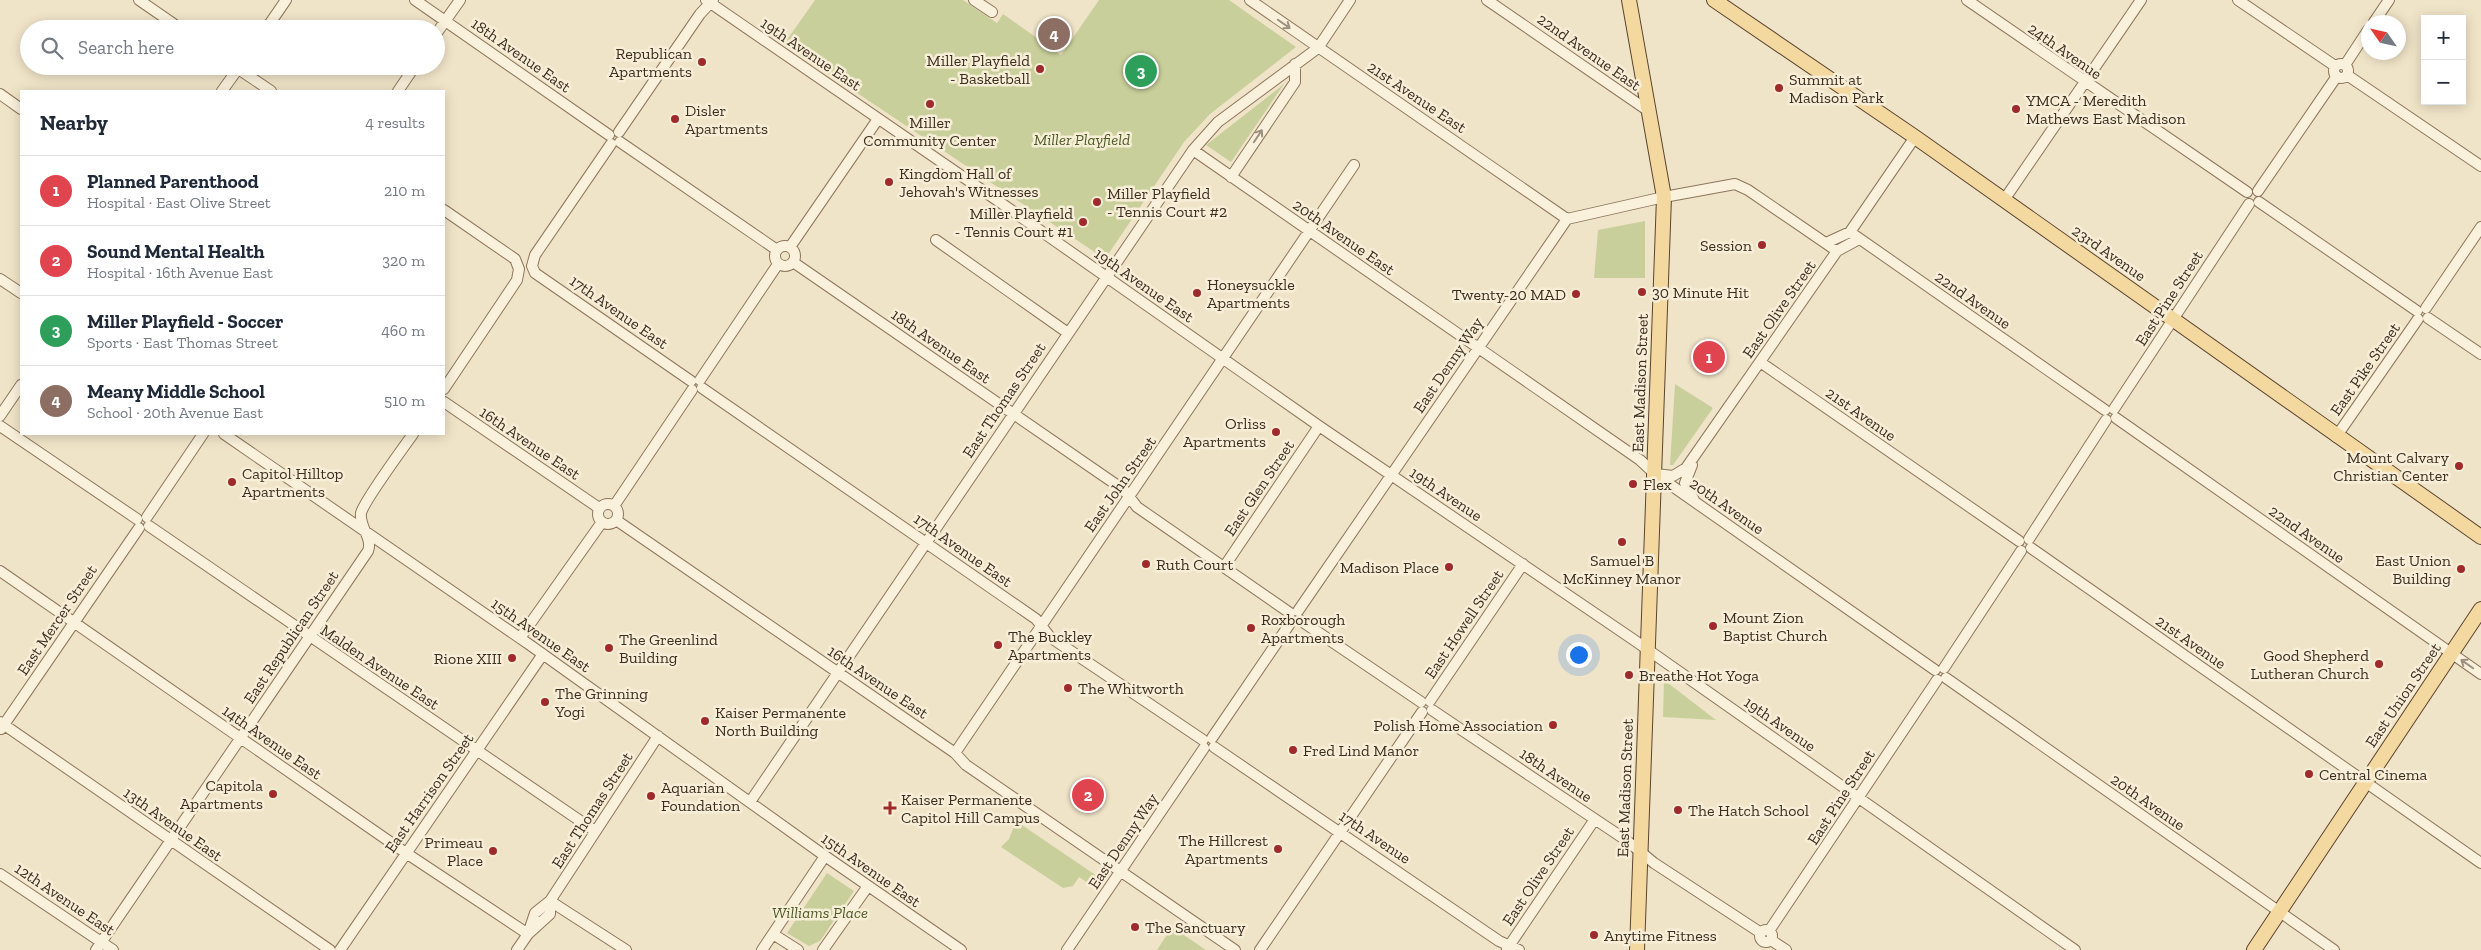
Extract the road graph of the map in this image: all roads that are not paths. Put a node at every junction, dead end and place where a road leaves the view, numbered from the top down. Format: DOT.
graph roads {
  1 [pos="139,0"];
  2 [pos="286,0"];
  3 [pos="416,0"];
  4 [pos="460,0"];
  5 [pos="974,0"];
  6 [pos="1250,0"];
  7 [pos="1350,0"];
  8 [pos="1488,0"];
  9 [pos="1629,0"];
  10 [pos="1714,0"];
  11 [pos="1967,0"];
  12 [pos="2141,0"];
  13 [pos="2238,0"];
  14 [pos="2389,0"];
  15 [pos="710,1"];
  16 [pos="992,12"];
  17 [pos="2379,15"];
  18 [pos="168,20"];
  19 [pos="272,20"];
  20 [pos="446,20"];
  21 [pos="2361,40"];
  22 [pos="1318,48"];
  23 [pos="1296,64"];
  24 [pos="2341,70"];
  25 [pos="232,75"];
  26 [pos="248,75"];
  27 [pos="409,75"];
  28 [pos="2084,82"];
  29 [pos="223,90"];
  30 [pos="270,90"];
  31 [pos="399,90"];
  32 [pos="0,94"];
  33 [pos="20,108"];
  34 [pos="1650,112"];
  35 [pos="878,119"];
  36 [pos="1915,137"];
  37 [pos="615,138"];
  38 [pos="1193,150"];
  39 [pos="1354,165"];
  40 [pos="2481,166"];
  41 [pos="1231,177"];
  42 [pos="1664,197"];
  43 [pos="2256,199"];
  44 [pos="2004,200"];
  45 [pos="445,211"];
  46 [pos="1567,218"];
  47 [pos="2481,227"];
  48 [pos="1309,231"];
  49 [pos="1850,232"];
  50 [pos="1859,239"];
  51 [pos="936,240"];
  52 [pos="1826,244"];
  53 [pos="790,247"];
  54 [pos="777,250"];
  55 [pos="1837,251"];
  56 [pos="793,262"];
  57 [pos="778,264"];
  58 [pos="1107,277"];
  59 [pos="0,278"];
  60 [pos="20,292"];
  61 [pos="2422,314"];
  62 [pos="2173,320"];
  63 [pos="1068,332"];
  64 [pos="1478,348"];
  65 [pos="2481,354"];
  66 [pos="1224,360"];
  67 [pos="1760,362"];
  68 [pos="696,385"];
  69 [pos="20,386"];
  70 [pos="445,389"];
  71 [pos="445,403"];
  72 [pos="1013,414"];
  73 [pos="2110,414"];
  74 [pos="0,416"];
  75 [pos="0,426"];
  76 [pos="1319,426"];
  77 [pos="202,435"];
  78 [pos="225,435"];
  79 [pos="412,435"];
  80 [pos="2336,437"];
  81 [pos="1697,456"];
  82 [pos="1655,474"];
  83 [pos="1392,476"];
  84 [pos="1686,478"];
  85 [pos="1671,485"];
  86 [pos="1130,497"];
  87 [pos="1695,502"];
  88 [pos="614,506"];
  89 [pos="599,508"];
  90 [pos="616,520"];
  91 [pos="602,522"];
  92 [pos="143,523"];
  93 [pos="364,531"];
  94 [pos="2481,537"];
  95 [pos="926,542"];
  96 [pos="2025,545"];
  97 [pos="1523,564"];
  98 [pos="1224,567"];
  99 [pos="0,571"];
  100 [pos="2481,609"];
  101 [pos="1295,616"];
  102 [pos="74,622"];
  103 [pos="1042,626"];
  104 [pos="308,637"];
  105 [pos="520,638"];
  106 [pos="1647,650"];
  107 [pos="543,654"];
  108 [pos="2452,654"];
  109 [pos="837,672"];
  110 [pos="1941,674"];
  111 [pos="2481,674"];
  112 [pos="1426,706"];
  113 [pos="1,725"];
  114 [pos="658,736"];
  115 [pos="240,739"];
  116 [pos="1208,743"];
  117 [pos="477,750"];
  118 [pos="955,753"];
  119 [pos="2366,783"];
  120 [pos="1859,798"];
  121 [pos="750,802"];
  122 [pos="1595,819"];
  123 [pos="595,831"];
  124 [pos="1340,831"];
  125 [pos="171,841"];
  126 [pos="1641,852"];
  127 [pos="406,853"];
  128 [pos="825,856"];
  129 [pos="2481,863"];
  130 [pos="1120,872"];
  131 [pos="0,874"];
  132 [pos="868,886"];
  133 [pos="550,901"];
  134 [pos="2279,912"];
  135 [pos="528,934"];
  136 [pos="773,934"];
  137 [pos="1766,936"];
  138 [pos="98,946"];
  139 [pos="1512,949"];
  140 [pos="112,950"];
  141 [pos="330,950"];
  142 [pos="340,950"];
  143 [pos="518,950"];
  144 [pos="626,950"];
  145 [pos="762,950"];
  146 [pos="798,950"];
  147 [pos="823,950"];
  148 [pos="961,950"];
  149 [pos="1067,950"];
  150 [pos="1235,950"];
  151 [pos="1260,950"];
  152 [pos="1637,950"];
  153 [pos="1756,950"];
  154 [pos="1786,950"];
  155 [pos="2075,950"];
  156 [pos="2254,950"];
  157 [pos="2334,950"];
  1 -- 18 [label="street"];
  2 -- 19 [label="street"];
  3 -- 20 [label="street, 18th Avenue East"];
  4 -- 20 [label="street"];
  5 -- 16 [label="street"];
  6 -- 22 [label="street, 21st Avenue East, one-way"];
  7 -- 22 [label="street"];
  8 -- 34 [label="street, 22nd Avenue East"];
  9 -- 34 [label="main road, East Madison Street"];
  10 -- 36 [label="main road, 23rd Avenue"];
  11 -- 28 [label="street, 24th Avenue"];
  12 -- 28 [label="street"];
  13 -- 24 [label="street"];
  14 -- 17 [label="street"];
  15 -- 35 [label="street, 19th Avenue East"];
  15 -- 37 [label="street"];
  20 -- 37 [label="street, 18th Avenue East"];
  21 -- 24 [label="street, East Pine Street"];
  22 -- 23 [label="street, East Thomas Street"];
  22 -- 46 [label="street, 21st Avenue East"];
  23 -- 38 [label="street, East Thomas Street"];
  41 -- 23 [label="street, one-way"];
  24 -- 40 [label="street"];
  24 -- 43 [label="street, East Pine Street"];
  25 -- 29 [label="street"];
  26 -- 30 [label="street"];
  27 -- 31 [label="street"];
  28 -- 43 [label="street, 24th Avenue"];
  28 -- 44 [label="street"];
  32 -- 33 [label="street"];
  34 -- 42 [label="main road, East Madison Street"];
  35 -- 53 [label="street"];
  35 -- 58 [label="street, 19th Avenue East"];
  36 -- 44 [label="main road, 23rd Avenue"];
  36 -- 49 [label="street, East Olive Street"];
  37 -- 54 [label="street, 18th Avenue East"];
  37 -- 68 [label="street, 17th Avenue East"];
  38 -- 41 [label="street, 20th Avenue East"];
  38 -- 58 [label="street, East Thomas Street"];
  39 -- 48 [label="street, East John Street"];
  41 -- 48 [label="street, 20th Avenue East"];
  42 -- 46 [label="street"];
  42 -- 52 [label="street"];
  42 -- 82 [label="main road, East Madison Street"];
  43 -- 61 [label="street"];
  43 -- 62 [label="street, East Pine Street"];
  44 -- 62 [label="main road, 23rd Avenue"];
  45 -- 70 [label="street"];
  46 -- 64 [label="street, East Denny Way"];
  47 -- 61 [label="street, East Pike Street"];
  48 -- 64 [label="street, 20th Avenue East"];
  48 -- 66 [label="street, East John Street"];
  49 -- 50 [label="street, 22nd Avenue"];
  49 -- 52 [label="street, East Olive Street"];
  50 -- 55 [label="street, East Olive Street"];
  50 -- 73 [label="street, 22nd Avenue"];
  51 -- 63 [label="street"];
  52 -- 55 [label="street"];
  53 -- 54 [label="street"];
  53 -- 56 [label="street"];
  54 -- 57 [label="street"];
  55 -- 67 [label="street, East Olive Street"];
  56 -- 57 [label="street"];
  56 -- 72 [label="street, 18th Avenue East"];
  57 -- 68 [label="street"];
  58 -- 63 [label="street, East Thomas Street"];
  58 -- 66 [label="street, 19th Avenue East"];
  59 -- 60 [label="street"];
  61 -- 65 [label="street"];
  61 -- 80 [label="street, East Pike Street"];
  62 -- 73 [label="street, East Pine Street"];
  62 -- 80 [label="main road, 23rd Avenue"];
  63 -- 72 [label="street, East Thomas Street"];
  64 -- 82 [label="street, 20th Avenue"];
  64 -- 83 [label="street, East Denny Way"];
  66 -- 76 [label="street, 19th Avenue East"];
  66 -- 86 [label="street, East John Street"];
  67 -- 81 [label="street, East Olive Street"];
  67 -- 96 [label="street, 21st Avenue"];
  68 -- 88 [label="street"];
  68 -- 95 [label="street, 17th Avenue East"];
  69 -- 74 [label="street"];
  71 -- 89 [label="street, 16th Avenue East"];
  72 -- 86 [label="street, 18th Avenue East"];
  72 -- 95 [label="street, East Thomas Street"];
  73 -- 96 [label="street, East Pine Street"];
  73 -- 108 [label="street, 22nd Avenue"];
  75 -- 92 [label="street, Malden Avenue East"];
  76 -- 83 [label="street, 19th Avenue East"];
  76 -- 98 [label="street, East Glen Street"];
  77 -- 92 [label="street, East Mercer Street"];
  78 -- 93 [label="street, 15th Avenue East"];
  79 -- 93 [label="street, East Republican Street"];
  80 -- 94 [label="main road, 23rd Avenue"];
  81 -- 82 [label="street, East Olive Street"];
  81 -- 84 [label="street, East Olive Street"];
  82 -- 85 [label="street, 20th Avenue"];
  82 -- 106 [label="main road, East Madison Street"];
  83 -- 97 [label="street, 19th Avenue"];
  83 -- 101 [label="street, East Denny Way"];
  84 -- 85 [label="street"];
  84 -- 87 [label="street"];
  85 -- 87 [label="street, 20th Avenue"];
  86 -- 98 [label="street, 18th Avenue East"];
  86 -- 103 [label="street, East John Street"];
  87 -- 110 [label="street, 20th Avenue"];
  88 -- 89 [label="street"];
  88 -- 90 [label="street"];
  89 -- 91 [label="street"];
  90 -- 91 [label="street"];
  90 -- 109 [label="street, 16th Avenue East"];
  91 -- 105 [label="street"];
  92 -- 102 [label="street, East Mercer Street"];
  92 -- 104 [label="street, Malden Avenue East"];
  93 -- 104 [label="street, East Republican Street"];
  93 -- 105 [label="street, 15th Avenue East"];
  95 -- 103 [label="street, 17th Avenue East"];
  95 -- 109 [label="street, East Thomas Street"];
  96 -- 110 [label="street, East Pine Street"];
  96 -- 119 [label="street, 21st Avenue"];
  97 -- 106 [label="street, 19th Avenue"];
  97 -- 112 [label="street, East Howell Street"];
  98 -- 101 [label="street, 18th Avenue East"];
  99 -- 102 [label="street, 14th Avenue East"];
  100 -- 108 [label="main road, East Union Street"];
  101 -- 112 [label="street, 18th Avenue"];
  101 -- 116 [label="street, East Denny Way"];
  102 -- 113 [label="street, East Mercer Street"];
  102 -- 115 [label="street, 14th Avenue East"];
  103 -- 116 [label="street, 17th Avenue East"];
  103 -- 118 [label="street, East John Street"];
  104 -- 115 [label="street, East Republican Street"];
  104 -- 117 [label="street, Malden Avenue East"];
  105 -- 107 [label="street, 15th Avenue East"];
  106 -- 120 [label="street, 19th Avenue"];
  106 -- 126 [label="main road, East Madison Street"];
  107 -- 114 [label="street, 15th Avenue East"];
  107 -- 117 [label="street, East Harrison Street"];
  111 -- 108 [label="street, 22nd Avenue, one-way"];
  108 -- 119 [label="main road, East Union Street"];
  109 -- 118 [label="street, 16th Avenue East"];
  109 -- 121 [label="street, East Thomas Street"];
  110 -- 120 [label="street, East Pine Street"];
  110 -- 134 [label="street, 20th Avenue"];
  112 -- 122 [label="street, 18th Avenue"];
  112 -- 124 [label="street, East Howell Street"];
  113 -- 125 [label="street, 13th Avenue East"];
  114 -- 121 [label="street, 15th Avenue East"];
  114 -- 123 [label="street, East Thomas Street"];
  115 -- 125 [label="street, East Republican Street"];
  115 -- 127 [label="street, 14th Avenue East"];
  116 -- 124 [label="street, 17th Avenue"];
  116 -- 130 [label="street, East Denny Way"];
  117 -- 123 [label="street, Malden Avenue East"];
  117 -- 127 [label="street, East Harrison Street"];
  118 -- 130 [label="street, 16th Avenue East"];
  119 -- 129 [label="street, 21st Avenue"];
  119 -- 134 [label="main road, East Union Street"];
  120 -- 137 [label="street, East Pine Street"];
  120 -- 155 [label="street, 19th Avenue"];
  121 -- 128 [label="street, 15th Avenue East"];
  122 -- 126 [label="street, 18th Avenue"];
  122 -- 139 [label="street, East Olive Street"];
  123 -- 133 [label="street, East Thomas Street"];
  124 -- 139 [label="street, 17th Avenue"];
  124 -- 151 [label="street, East Howell Street"];
  125 -- 138 [label="street, East Republican Street"];
  125 -- 141 [label="street, 13th Avenue East"];
  126 -- 137 [label="street, 18th Avenue"];
  126 -- 152 [label="main road, East Madison Street"];
  127 -- 135 [label="street, 14th Avenue East"];
  127 -- 142 [label="street, East Harrison Street"];
  128 -- 132 [label="street, 15th Avenue East"];
  128 -- 136 [label="street"];
  130 -- 149 [label="street, East Denny Way"];
  130 -- 150 [label="street, 16th Avenue East"];
  131 -- 138 [label="street, 12th Avenue East"];
  132 -- 147 [label="street"];
  132 -- 148 [label="street, 15th Avenue East"];
  133 -- 135 [label="street, East Thomas Street"];
  133 -- 144 [label="street"];
  134 -- 156 [label="main road, East Union Street"];
  134 -- 157 [label="street, 20th Avenue"];
  135 -- 143 [label="street, East Thomas Street"];
  136 -- 145 [label="street"];
  136 -- 146 [label="street"];
  137 -- 153 [label="street, East Pine Street"];
  137 -- 154 [label="street, 18th Avenue"];
  138 -- 140 [label="street, 12th Avenue East"];
}
